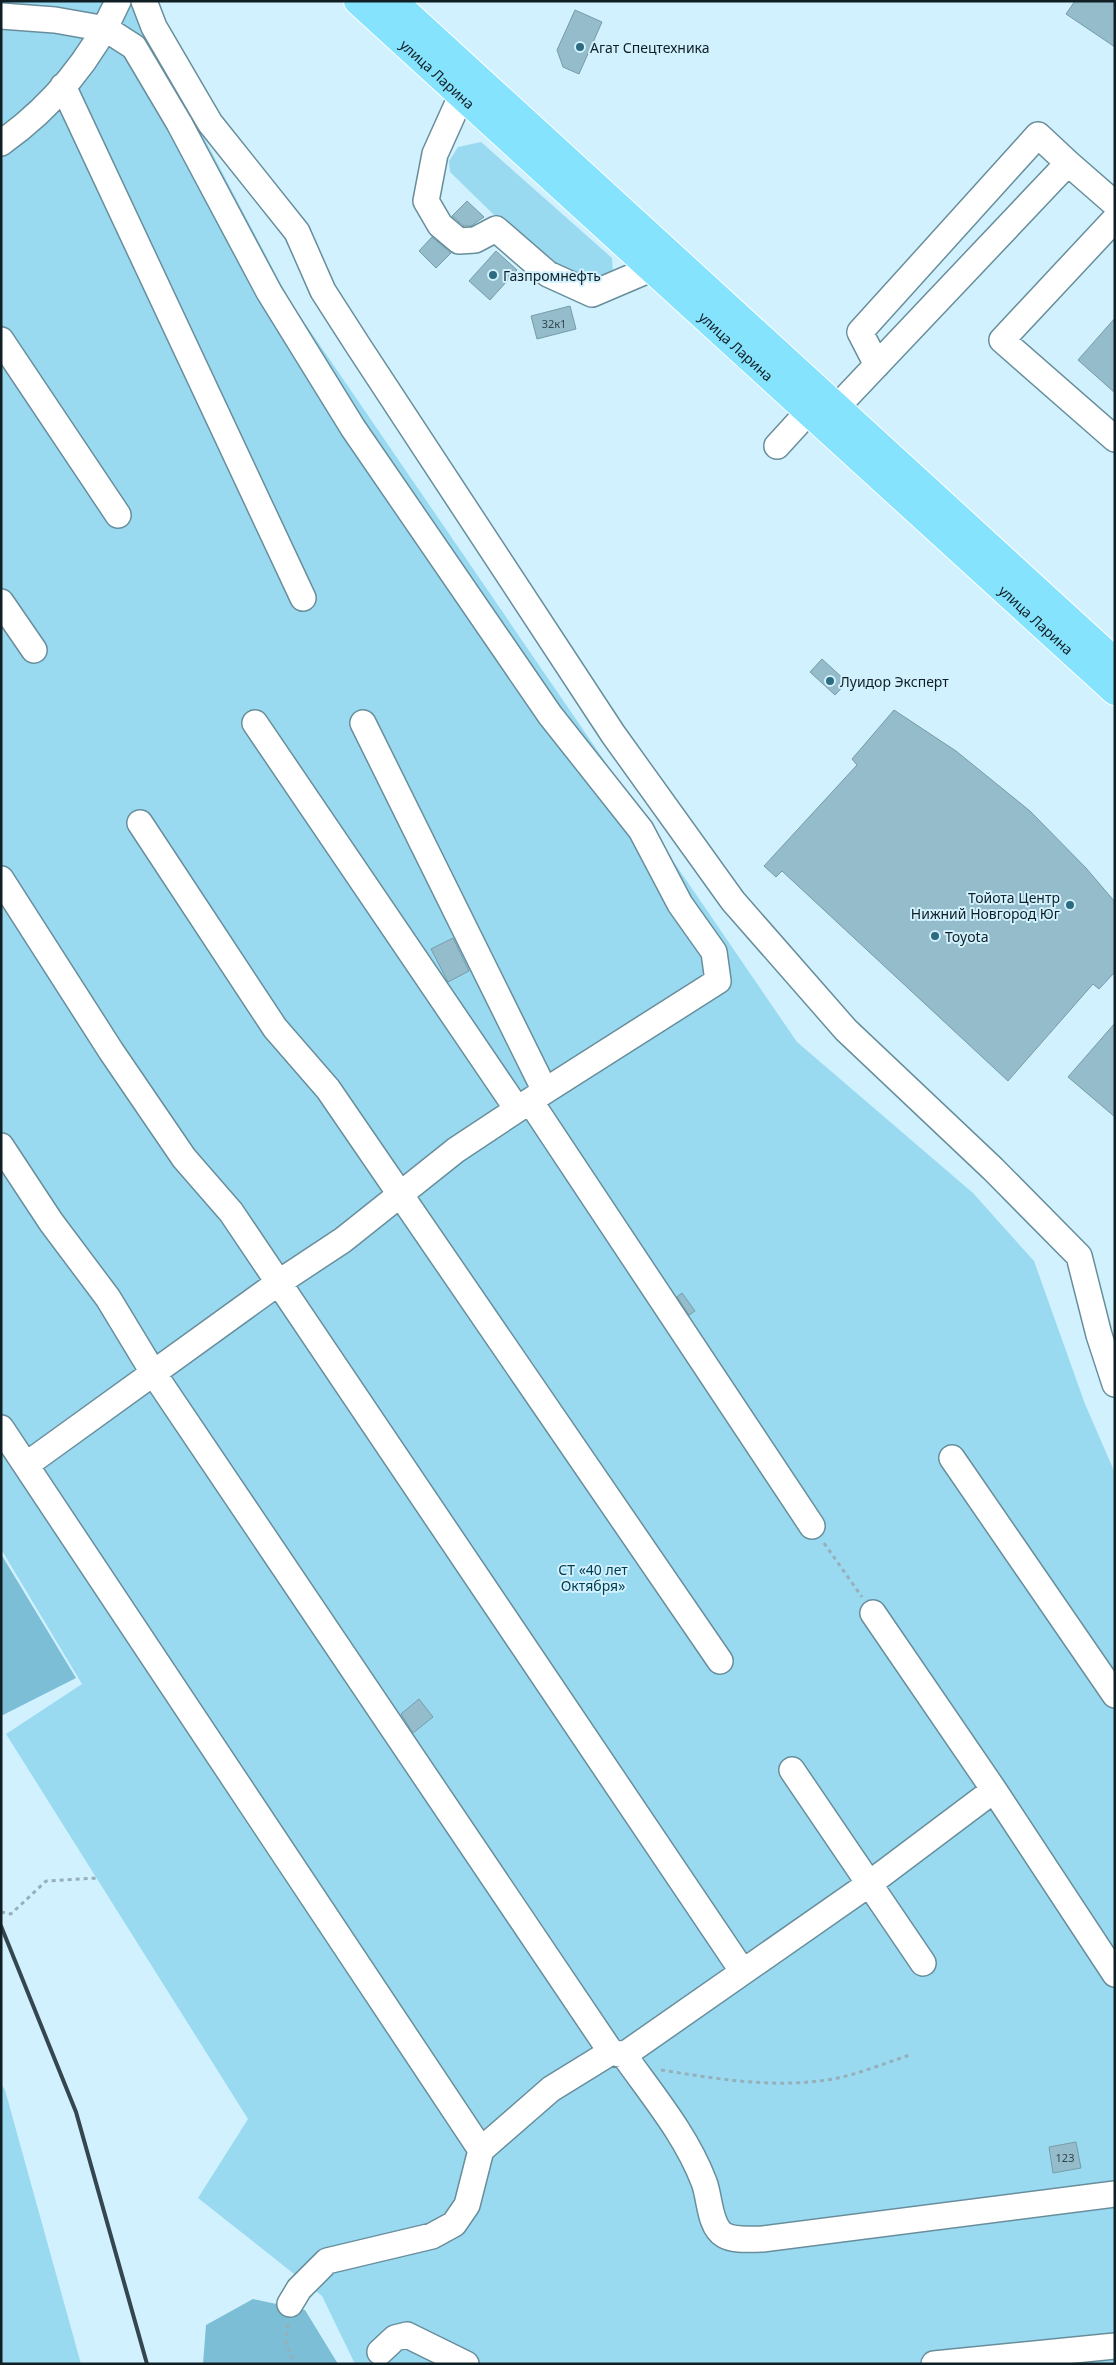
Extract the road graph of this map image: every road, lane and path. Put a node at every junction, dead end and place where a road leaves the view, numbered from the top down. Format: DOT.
graph roads {
  1 [pos="118,1"];
  2 [pos="144,1"];
  3 [pos="373,4"];
  4 [pos="1,16"];
  5 [pos="106,29"];
  6 [pos="454,76"];
  7 [pos="63,86"];
  8 [pos="1,143"];
  9 [pos="1068,163"];
  10 [pos="1115,204"];
  11 [pos="1115,219"];
  12 [pos="653,268"];
  13 [pos="1,340"];
  14 [pos="877,365"];
  15 [pos="837,407"];
  16 [pos="809,411"];
  17 [pos="1115,439"];
  18 [pos="777,446"];
  19 [pos="118,515"];
  20 [pos="303,598"];
  21 [pos="1,602"];
  22 [pos="34,650"];
  23 [pos="1115,662"];
  24 [pos="1115,691"];
  25 [pos="255,723"];
  26 [pos="363,723"];
  27 [pos="140,823"];
  28 [pos="1,879"];
  29 [pos="531,1100"];
  30 [pos="1,1146"];
  31 [pos="399,1194"];
  32 [pos="278,1283"];
  33 [pos="154,1374"];
  34 [pos="1115,1384"];
  35 [pos="1,1428"];
  36 [pos="952,1458"];
  37 [pos="26,1465"];
  38 [pos="812,1526"];
  39 [pos="833,1554"];
  40 [pos="857,1589"];
  41 [pos="873,1614"];
  42 [pos="720,1661"];
  43 [pos="1115,1695"];
  44 [pos="792,1770"];
  45 [pos="994,1790"];
  46 [pos="98,1878"];
  47 [pos="869,1884"];
  48 [pos="1,1912"];
  49 [pos="923,1963"];
  50 [pos="743,1972"];
  51 [pos="1115,1974"];
  52 [pos="910,2055"];
  53 [pos="623,2059"];
  54 [pos="481,2150"];
  55 [pos="1115,2194"];
  56 [pos="290,2304"];
  57 [pos="1115,2346"];
  58 [pos="380,2352"];
  59 [pos="294,2364"];
  60 [pos="466,2364"];
  61 [pos="934,2364"];
  1 -- 5 [label="lane"];
  2 -- 34 [label="lane"];
  3 -- 6 [label="main road, улица Ларина"];
  4 -- 5 [label="lane"];
  5 -- 7 [label="lane"];
  5 -- 29 [label="lane"];
  6 -- 12 [label="main road, улица Ларина"];
  6 -- 12 [label="lane"];
  6 -- 15 [label="main road, улица Ларина"];
  7 -- 8 [label="lane"];
  7 -- 20 [label="lane"];
  9 -- 10 [label="lane"];
  9 -- 14 [label="lane"];
  9 -- 14 [label="lane"];
  11 -- 17 [label="lane"];
  12 -- 16 [label="main road, улица Ларина"];
  13 -- 19 [label="lane"];
  14 -- 15 [label="lane"];
  15 -- 23 [label="main road, улица Ларина"];
  16 -- 18 [label="lane"];
  16 -- 24 [label="main road, улица Ларина"];
  21 -- 22 [label="lane"];
  25 -- 29 [label="lane"];
  26 -- 29 [label="lane"];
  27 -- 31 [label="lane"];
  28 -- 32 [label="lane"];
  29 -- 31 [label="lane"];
  29 -- 38 [label="lane"];
  30 -- 33 [label="lane"];
  31 -- 32 [label="lane"];
  31 -- 42 [label="lane"];
  32 -- 33 [label="lane"];
  32 -- 50 [label="lane"];
  33 -- 37 [label="lane"];
  33 -- 53 [label="lane"];
  35 -- 37 [label="lane"];
  36 -- 43 [label="lane"];
  37 -- 54 [label="lane"];
  39 -- 40 [label="path"];
  41 -- 45 [label="lane"];
  44 -- 47 [label="lane"];
  45 -- 47 [label="lane"];
  45 -- 51 [label="lane"];
  46 -- 48 [label="path"];
  47 -- 49 [label="lane"];
  47 -- 50 [label="lane"];
  50 -- 53 [label="lane"];
  52 -- 53 [label="path"];
  53 -- 54 [label="lane"];
  53 -- 55 [label="lane"];
  54 -- 56 [label="lane"];
  56 -- 59 [label="path"];
  57 -- 61 [label="lane"];
  58 -- 60 [label="lane"];
}
